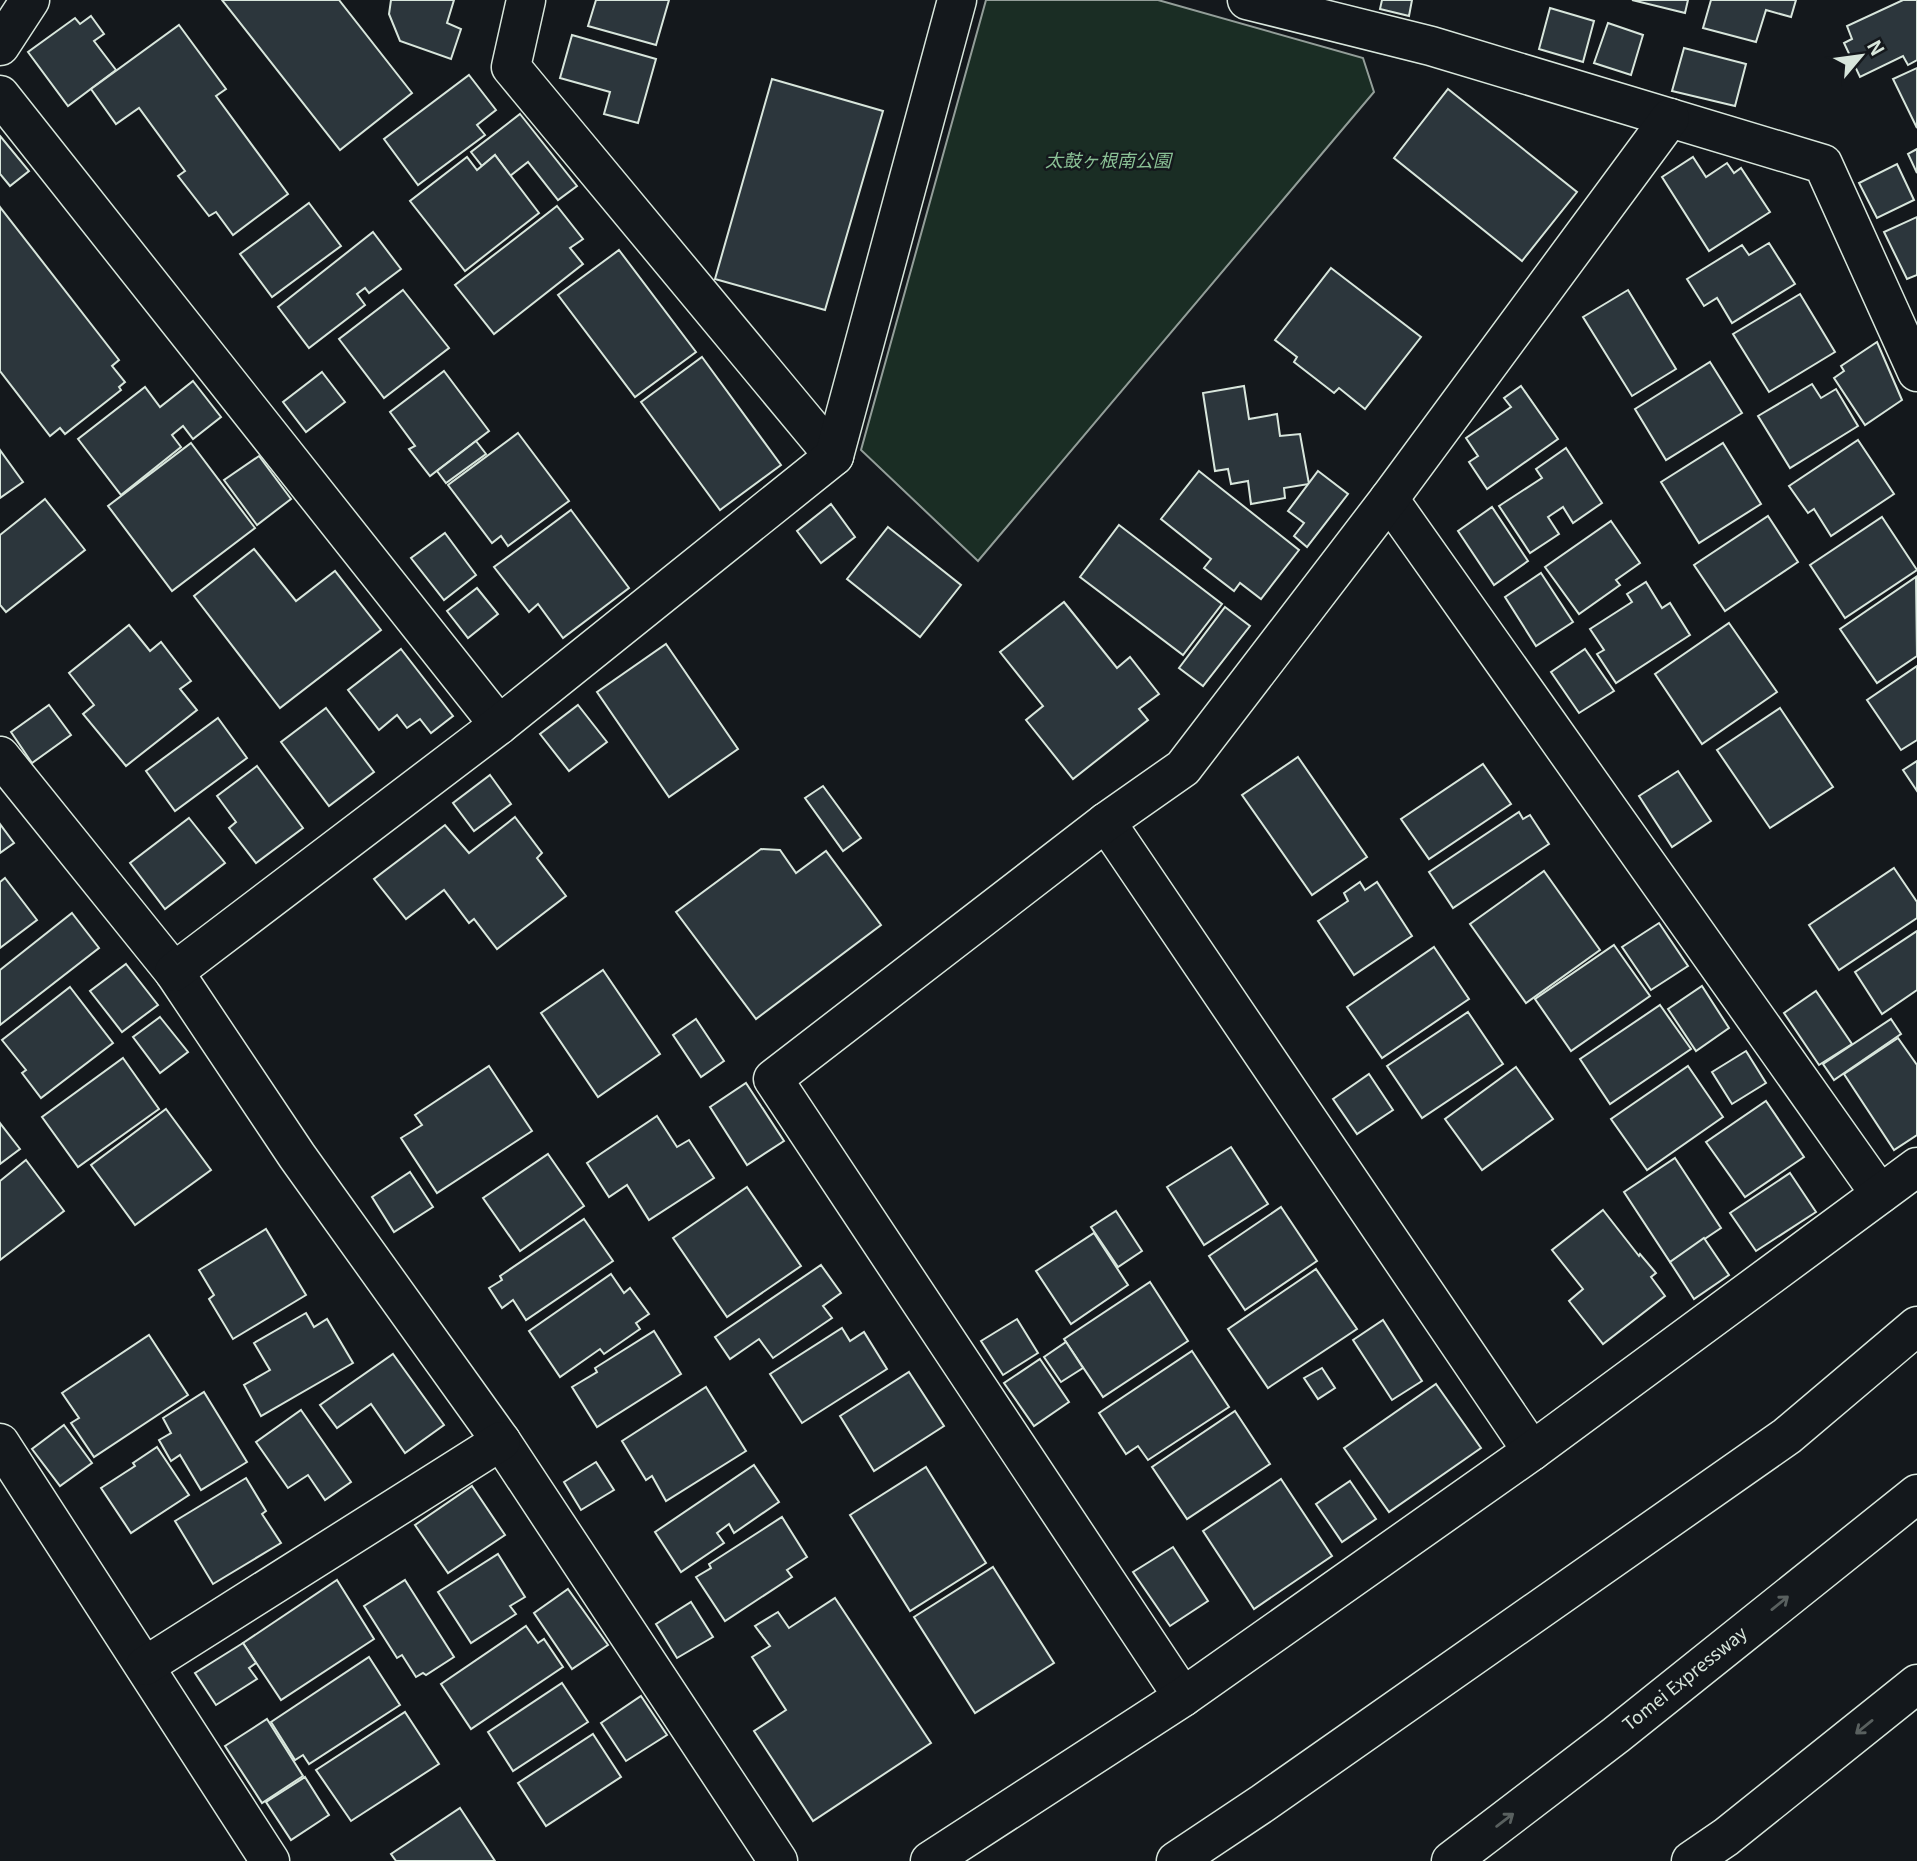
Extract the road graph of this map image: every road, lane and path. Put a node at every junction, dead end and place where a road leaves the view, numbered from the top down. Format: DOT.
graph roads {
  1 [pos="30,0"];
  2 [pos="526,0"];
  3 [pos="957,0"];
  4 [pos="1247,0"];
  5 [pos="0,46"];
  6 [pos="0,95"];
  7 [pos="1670,118"];
  8 [pos="1917,372"];
  9 [pos="834,456"];
  10 [pos="1389,499"];
  11 [pos="499,725"];
  12 [pos="0,755"];
  13 [pos="1106,822"];
  14 [pos="174,972"];
  15 [pos="1917,1167"];
  16 [pos="1881,1194"];
  17 [pos="1917,1326"];
  18 [pos="501,1441"];
  19 [pos="0,1443"];
  20 [pos="1532,1451"];
  21 [pos="1917,1494"];
  22 [pos="145,1666"];
  23 [pos="1917,1684"];
  24 [pos="1183,1697"];
  25 [pos="270,1861"];
  26 [pos="778,1861"];
  27 [pos="930,1861"];
  28 [pos="1175,1861"];
  29 [pos="1451,1861"];
  30 [pos="1692,1861"];
  1 -- 5 [label="main road"];
  2 -- 9 [label="main road"];
  3 -- 9 [label="main road"];
  4 -- 7 [label="main road"];
  6 -- 11 [label="main road"];
  7 -- 8 [label="main road"];
  7 -- 10 [label="main road"];
  9 -- 11 [label="main road"];
  10 -- 13 [label="main road"];
  10 -- 16 [label="main road"];
  11 -- 14 [label="main road"];
  12 -- 14 [label="main road"];
  13 -- 20 [label="main road"];
  13 -- 24 [label="main road"];
  14 -- 18 [label="main road"];
  15 -- 16 [label="main road"];
  16 -- 20 [label="main road"];
  17 -- 28 [label="main road"];
  18 -- 22 [label="main road"];
  18 -- 26 [label="main road"];
  19 -- 22 [label="main road"];
  20 -- 24 [label="main road"];
  29 -- 21 [label="main road, Tomei Expressway, one-way"];
  22 -- 25 [label="main road"];
  23 -- 30 [label="main road, one-way"];
  24 -- 27 [label="main road"];
}
